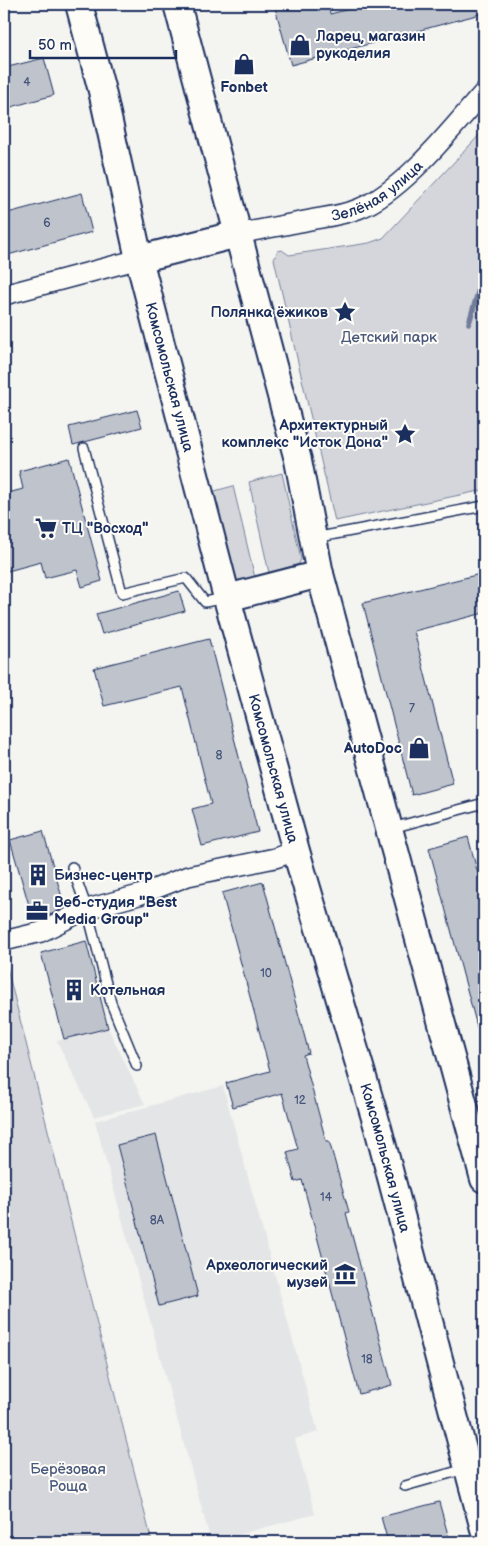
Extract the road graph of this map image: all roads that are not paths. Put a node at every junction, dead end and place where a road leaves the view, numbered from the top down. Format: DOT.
graph roads {
  1 [pos="79,4"];
  2 [pos="177,4"];
  3 [pos="484,92"];
  4 [pos="238,234"];
  5 [pos="138,259"];
  6 [pos="4,295"];
  7 [pos="84,448"];
  8 [pos="484,506"];
  9 [pos="314,538"];
  10 [pos="320,574"];
  11 [pos="227,598"];
  12 [pos="484,803"];
  13 [pos="389,829"];
  14 [pos="296,851"];
  15 [pos="72,867"];
  16 [pos="86,909"];
  17 [pos="4,941"];
  18 [pos="137,1066"];
  19 [pos="484,1179"];
  20 [pos="468,1468"];
  21 [pos="405,1486"];
  22 [pos="484,1529"];
  1 -- 5 [label="main road, Комсомольская улица"];
  2 -- 4 [label="main road"];
  3 -- 4 [label="street, Зелёная улица"];
  4 -- 5 [label="main road"];
  4 -- 9 [label="main road"];
  5 -- 6 [label="street"];
  5 -- 11 [label="main road, Комсомольская улица"];
  7 -- 11 [label="lane"];
  8 -- 9 [label="lane"];
  9 -- 10 [label="main road"];
  10 -- 11 [label="main road"];
  10 -- 13 [label="main road"];
  11 -- 14 [label="main road, Комсомольская улица"];
  12 -- 13 [label="lane"];
  13 -- 19 [label="main road"];
  14 -- 16 [label="street"];
  14 -- 20 [label="main road, Комсомольская улица"];
  15 -- 16 [label="lane"];
  16 -- 17 [label="street"];
  16 -- 18 [label="lane"];
  20 -- 21 [label="lane"];
  20 -- 22 [label="main road, Комсомольская улица"];
}
